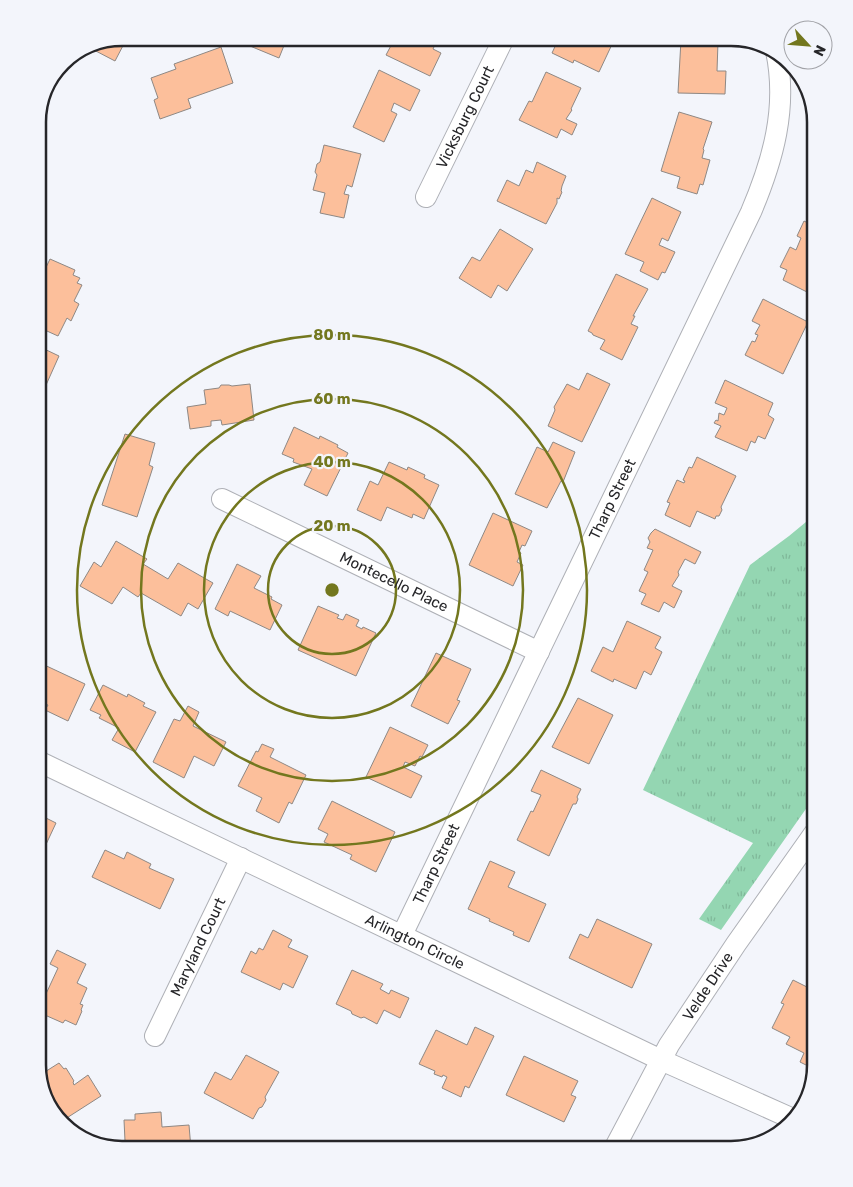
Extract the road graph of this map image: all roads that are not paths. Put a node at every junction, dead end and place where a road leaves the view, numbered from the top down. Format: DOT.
graph roads {
  1 [pos="500,46"];
  2 [pos="777,62"];
  3 [pos="426,197"];
  4 [pos="222,499"];
  5 [pos="539,652"];
  6 [pos="46,764"];
  7 [pos="807,845"];
  8 [pos="241,858"];
  9 [pos="402,936"];
  10 [pos="155,1036"];
  11 [pos="661,1060"];
  12 [pos="786,1116"];
  13 [pos="619,1141"];
  1 -- 3 [label="street, Vicksburg Court"];
  2 -- 5 [label="street, Tharp Street"];
  4 -- 5 [label="street, Montecello Place"];
  5 -- 9 [label="street, Tharp Street"];
  6 -- 8 [label="street, Arlington Circle"];
  7 -- 11 [label="street, Velde Drive"];
  8 -- 9 [label="street, Arlington Circle"];
  8 -- 10 [label="street, Maryland Court"];
  9 -- 11 [label="street, Arlington Circle"];
  11 -- 12 [label="street, Arlington Circle"];
  11 -- 13 [label="street, Velde Drive"];
}
